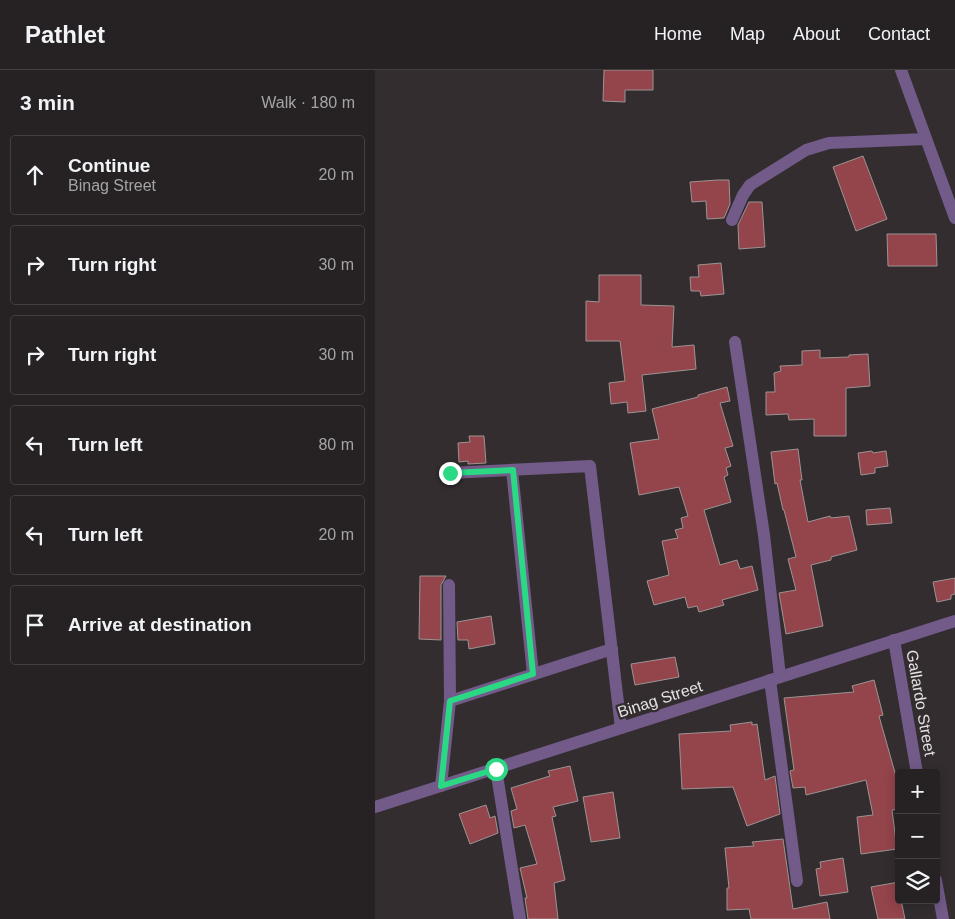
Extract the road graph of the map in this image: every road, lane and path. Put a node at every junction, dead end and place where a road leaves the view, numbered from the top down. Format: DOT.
graph roads {
  1 [pos="901,70"];
  2 [pos="926,138"];
  3 [pos="955,218"];
  4 [pos="732,220"];
  5 [pos="735,342"];
  6 [pos="513,470"];
  7 [pos="450,473"];
  8 [pos="449,585"];
  9 [pos="955,621"];
  10 [pos="894,640"];
  11 [pos="612,649"];
  12 [pos="533,674"];
  13 [pos="775,678"];
  14 [pos="450,701"];
  15 [pos="621,728"];
  16 [pos="496,769"];
  17 [pos="916,769"];
  18 [pos="441,786"];
  19 [pos="375,807"];
  20 [pos="797,881"];
  21 [pos="940,902"];
  22 [pos="520,919"];
  23 [pos="943,919"];
  1 -- 2 [label="street"];
  2 -- 3 [label="street"];
  2 -- 4 [label="street"];
  5 -- 13 [label="street"];
  6 -- 7 [label="street"];
  6 -- 11 [label="street"];
  6 -- 12 [label="street"];
  8 -- 14 [label="street"];
  9 -- 10 [label="street, Binag Street"];
  10 -- 13 [label="street, Binag Street"];
  10 -- 17 [label="street, Gallardo Street"];
  11 -- 12 [label="street"];
  11 -- 15 [label="street"];
  12 -- 14 [label="street"];
  13 -- 15 [label="street, Binag Street"];
  13 -- 20 [label="street"];
  14 -- 18 [label="street"];
  15 -- 16 [label="street, Binag Street"];
  16 -- 18 [label="street, Binag Street"];
  16 -- 22 [label="street"];
  18 -- 19 [label="street, Binag Street"];
  21 -- 23 [label="street"];
}
